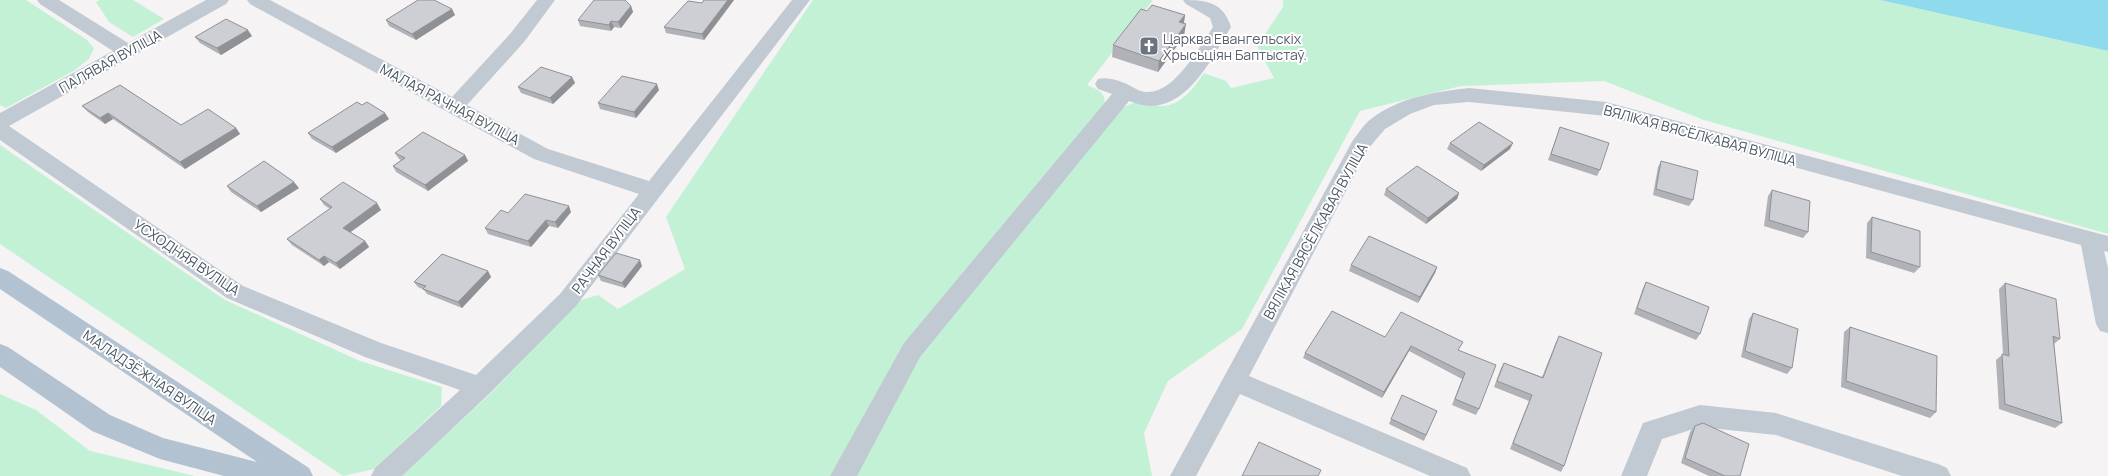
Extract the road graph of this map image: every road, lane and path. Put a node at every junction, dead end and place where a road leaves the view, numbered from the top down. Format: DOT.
graph roads {
  1 [pos="46,0"];
  2 [pos="220,0"];
  3 [pos="256,0"];
  4 [pos="546,0"];
  5 [pos="801,0"];
  6 [pos="1192,0"];
  7 [pos="128,52"];
  8 [pos="455,106"];
  9 [pos="0,122"];
  10 [pos="0,130"];
  11 [pos="652,190"];
  12 [pos="2100,242"];
  13 [pos="0,277"];
  14 [pos="2108,324"];
  15 [pos="0,354"];
  16 [pos="1234,381"];
  17 [pos="480,387"];
  18 [pos="268,476"];
  19 [pos="300,476"];
  20 [pos="384,476"];
  21 [pos="843,476"];
  22 [pos="1183,476"];
  23 [pos="1458,476"];
  24 [pos="1634,476"];
  25 [pos="1938,476"];
  1 -- 7 [label="street"];
  2 -- 7 [label="street, ПАЛЯВАЯ ВУЛІЦА"];
  3 -- 8 [label="street, МАЛАЯ РАЧНАЯ ВУЛІЦА"];
  4 -- 8 [label="street"];
  5 -- 11 [label="street, РАЧНАЯ ВУЛІЦА"];
  6 -- 21 [label="street"];
  7 -- 9 [label="street, ПАЛЯВАЯ ВУЛІЦА"];
  8 -- 11 [label="street, МАЛАЯ РАЧНАЯ ВУЛІЦА"];
  10 -- 17 [label="street, УСХОДНЯЯ ВУЛІЦА"];
  11 -- 17 [label="street, РАЧНАЯ ВУЛІЦА"];
  12 -- 14 [label="street"];
  12 -- 16 [label="street, ВЯЛІКАЯ ВЯСЁЛКАВАЯ ВУЛІЦА"];
  13 -- 19 [label="main road, МАЛАДЗЁЖНАЯ ВУЛІЦА"];
  15 -- 18 [label="main road"];
  16 -- 22 [label="street, ВЯЛІКАЯ ВЯСЁЛКАВАЯ ВУЛІЦА"];
  16 -- 23 [label="street"];
  17 -- 20 [label="street, РАЧНАЯ ВУЛІЦА"];
  24 -- 25 [label="street"];
}
